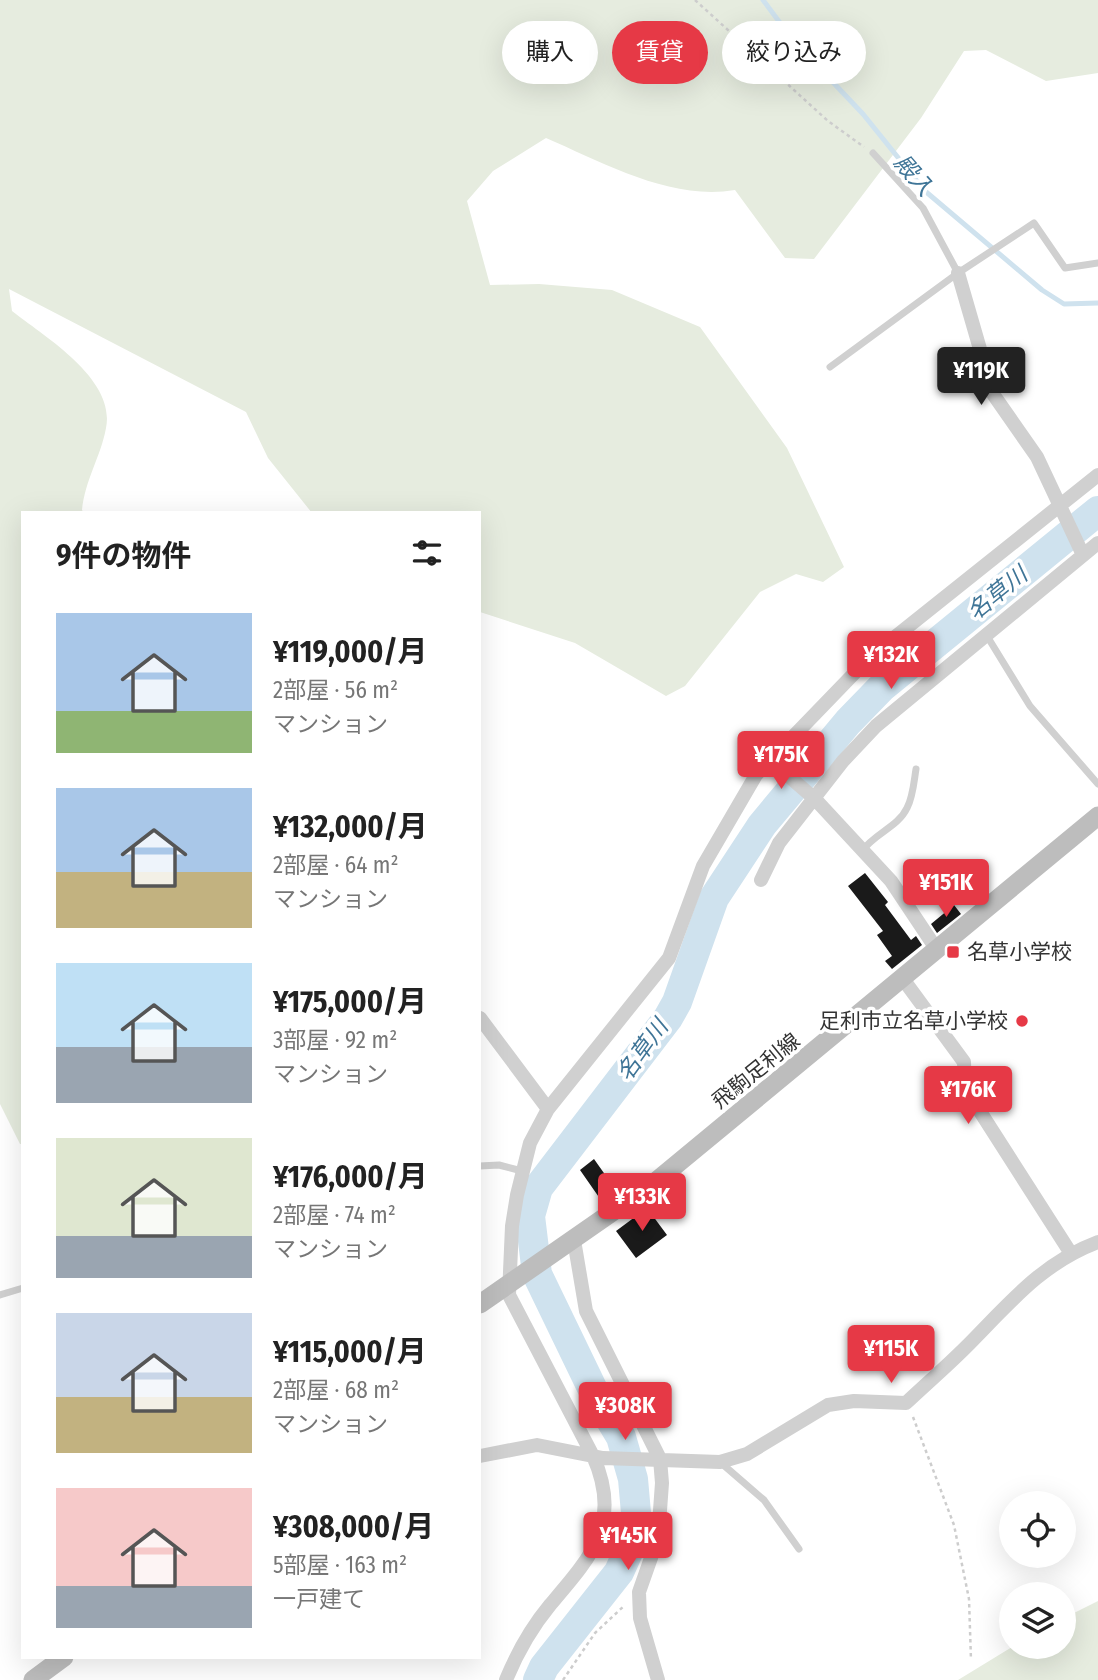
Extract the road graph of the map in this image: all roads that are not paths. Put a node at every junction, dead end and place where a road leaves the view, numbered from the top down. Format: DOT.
graph roads {
  1 [pos="873,153"];
  2 [pos="1098,264"];
  3 [pos="958,274"];
  4 [pos="830,367"];
  5 [pos="1098,474"];
  6 [pos="1061,510"];
  7 [pos="1098,543"];
  8 [pos="1080,551"];
  9 [pos="987,636"];
  10 [pos="774,762"];
  11 [pos="916,769"];
  12 [pos="1098,784"];
  13 [pos="811,796"];
  14 [pos="1098,816"];
  15 [pos="862,851"];
  16 [pos="761,880"];
  17 [pos="937,950"];
  18 [pos="903,979"];
  19 [pos="481,1019"];
  20 [pos="548,1109"];
  21 [pos="481,1166"];
  22 [pos="522,1171"];
  23 [pos="1098,1242"];
  24 [pos="570,1243"];
  25 [pos="1070,1252"];
  26 [pos="513,1282"];
  27 [pos="21,1289"];
  28 [pos="0,1295"];
  29 [pos="481,1303"];
  30 [pos="481,1456"];
  31 [pos="598,1457"];
  32 [pos="653,1459"];
  33 [pos="720,1462"];
  34 [pos="799,1549"];
  35 [pos="61,1659"];
  36 [pos="33,1680"];
  37 [pos="506,1680"];
  38 [pos="658,1680"];
  1 -- 3 [label="lane"];
  2 -- 3 [label="lane"];
  3 -- 4 [label="lane"];
  3 -- 6 [label="street"];
  5 -- 6 [label="street"];
  6 -- 8 [label="street"];
  6 -- 10 [label="street"];
  7 -- 8 [label="street"];
  8 -- 9 [label="street"];
  9 -- 12 [label="lane"];
  9 -- 13 [label="street"];
  10 -- 13 [label="street"];
  10 -- 20 [label="street"];
  11 -- 15 [label="lane"];
  13 -- 15 [label="street"];
  13 -- 16 [label="street"];
  14 -- 17 [label="main road, 飛駒足利線"];
  15 -- 17 [label="street"];
  17 -- 18 [label="main road, 飛駒足利線"];
  18 -- 24 [label="main road, 飛駒足利線"];
  18 -- 25 [label="street"];
  19 -- 20 [label="street"];
  20 -- 22 [label="street"];
  21 -- 22 [label="lane"];
  22 -- 26 [label="street"];
  23 -- 25 [label="street"];
  24 -- 26 [label="main road, 飛駒足利線"];
  24 -- 32 [label="street"];
  25 -- 33 [label="street"];
  26 -- 29 [label="main road"];
  26 -- 31 [label="street"];
  27 -- 28 [label="lane"];
  30 -- 31 [label="street"];
  31 -- 32 [label="street"];
  31 -- 37 [label="street"];
  32 -- 33 [label="street"];
  32 -- 38 [label="street"];
  33 -- 34 [label="lane"];
  35 -- 36 [label="main road"];
}
